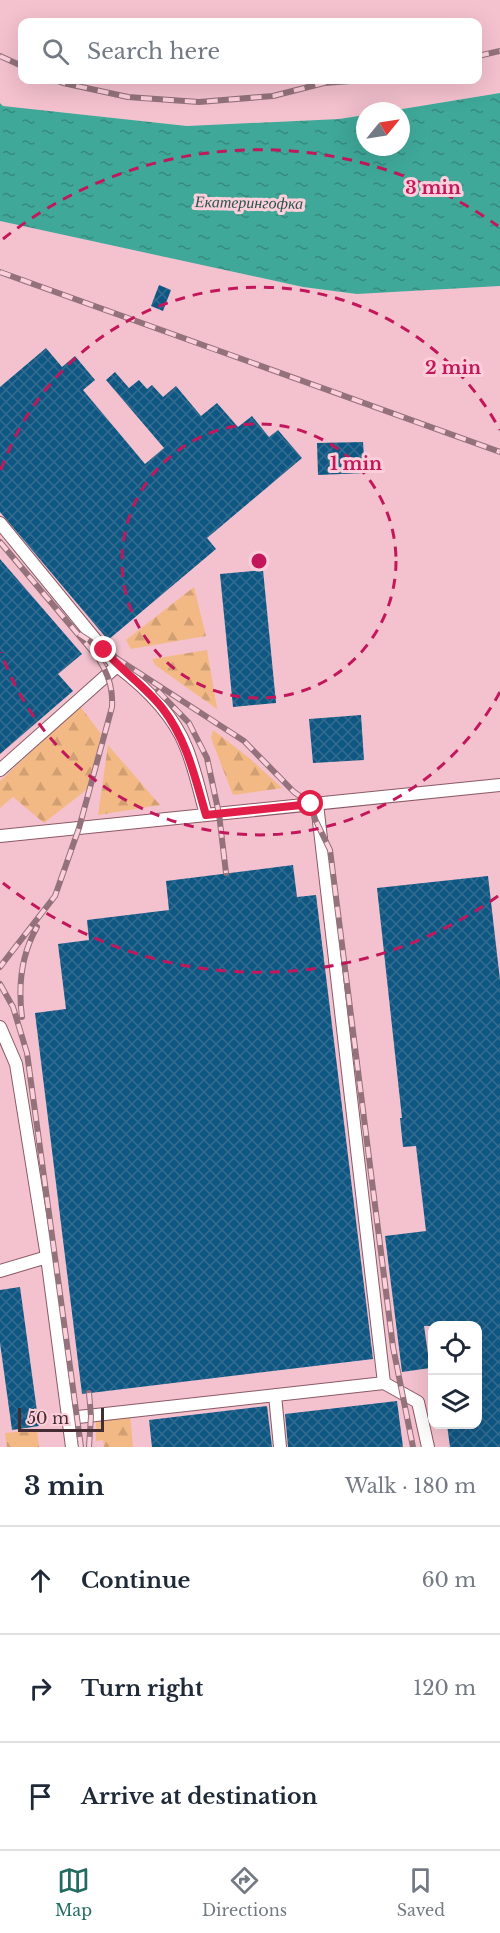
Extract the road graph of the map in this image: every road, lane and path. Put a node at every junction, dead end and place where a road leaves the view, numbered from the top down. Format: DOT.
graph roads {
  1 [pos="0,524"];
  2 [pos="117,666"];
  3 [pos="0,770"];
  4 [pos="500,785"];
  5 [pos="317,804"];
  6 [pos="206,815"];
  7 [pos="0,836"];
  8 [pos="0,1027"];
  9 [pos="47,1257"];
  10 [pos="0,1271"];
  11 [pos="384,1383"];
  12 [pos="275,1395"];
  13 [pos="69,1418"];
  14 [pos="72,1447"];
  15 [pos="280,1447"];
  16 [pos="428,1447"];
  1 -- 2 [label="lane"];
  2 -- 3 [label="lane"];
  2 -- 6 [label="lane"];
  4 -- 5 [label="lane"];
  5 -- 6 [label="lane"];
  5 -- 11 [label="lane"];
  6 -- 7 [label="lane"];
  8 -- 9 [label="lane"];
  9 -- 10 [label="lane"];
  9 -- 13 [label="lane"];
  11 -- 12 [label="lane"];
  11 -- 16 [label="lane"];
  12 -- 13 [label="lane"];
  12 -- 15 [label="lane"];
  13 -- 14 [label="lane"];
}
